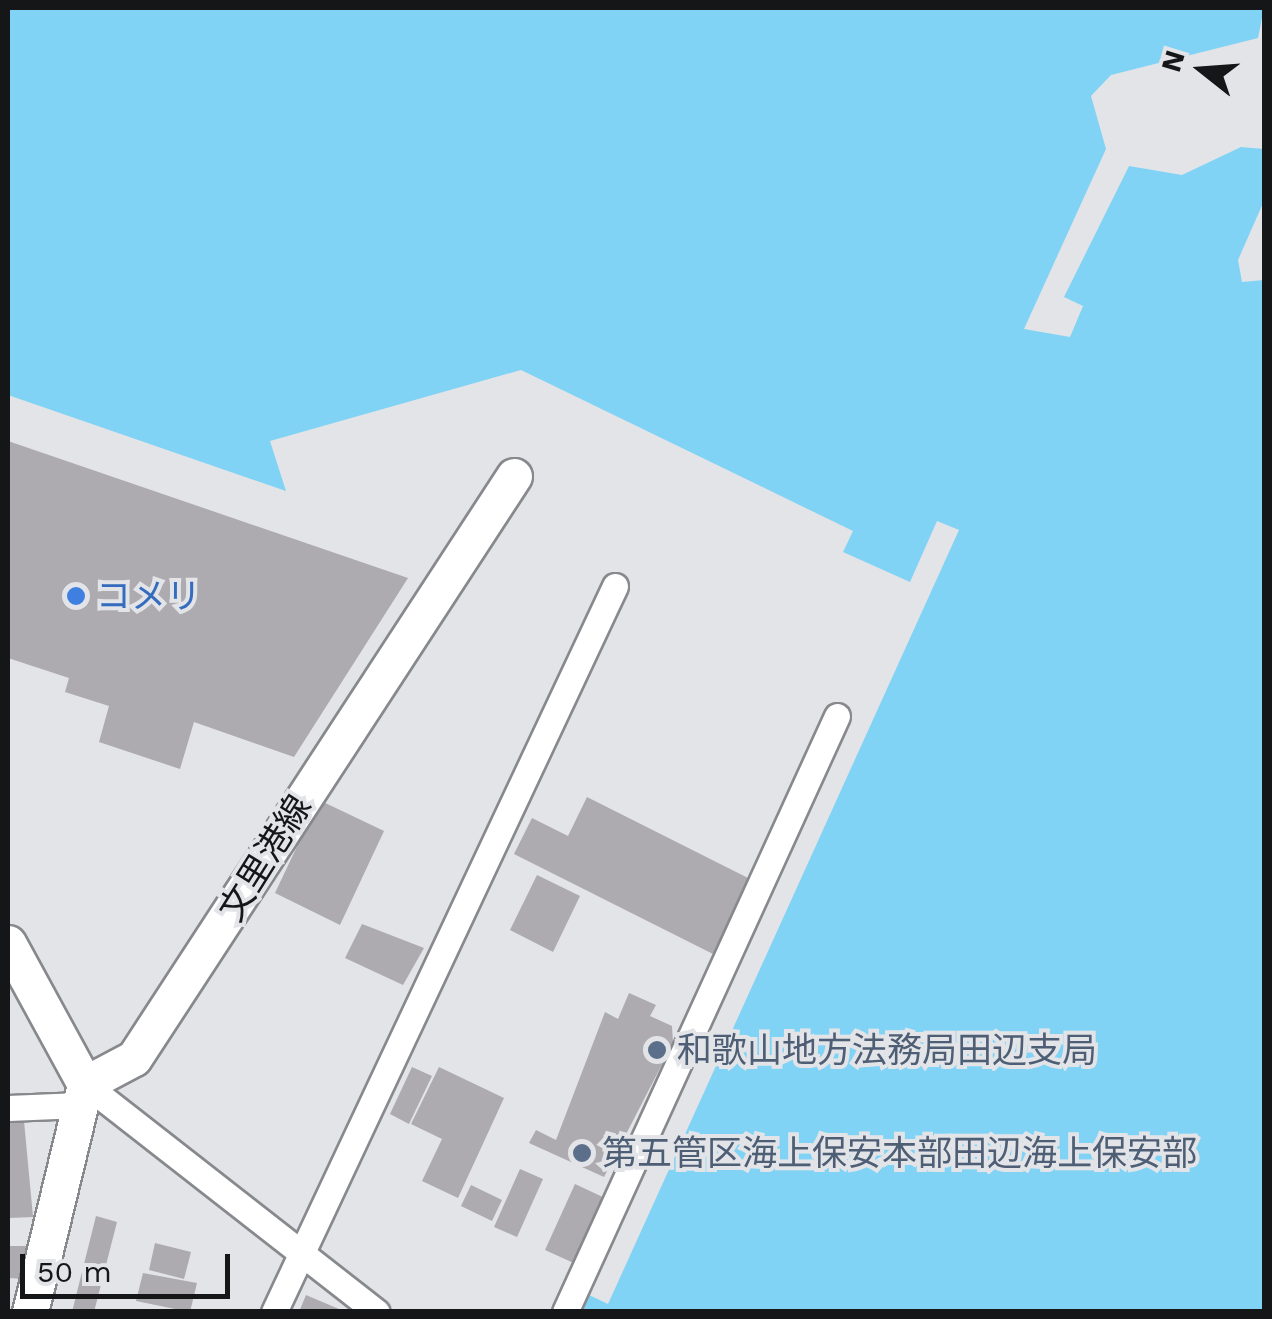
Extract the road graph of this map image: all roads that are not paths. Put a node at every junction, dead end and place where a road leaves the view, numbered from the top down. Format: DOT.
graph roads {
  1 [pos="514,476"];
  2 [pos="615,586"];
  3 [pos="837,716"];
  4 [pos="8,943"];
  5 [pos="82,1094"];
  6 [pos="8,1108"];
  7 [pos="302,1252"];
  8 [pos="30,1312"];
  9 [pos="274,1312"];
  10 [pos="378,1312"];
  11 [pos="566,1312"];
  1 -- 5 [label="main road, 文里港線"];
  2 -- 7 [label="street"];
  3 -- 11 [label="street"];
  4 -- 5 [label="main road"];
  5 -- 6 [label="street"];
  5 -- 7 [label="street"];
  5 -- 8 [label="main road"];
  7 -- 9 [label="street"];
  7 -- 10 [label="street"];
}
